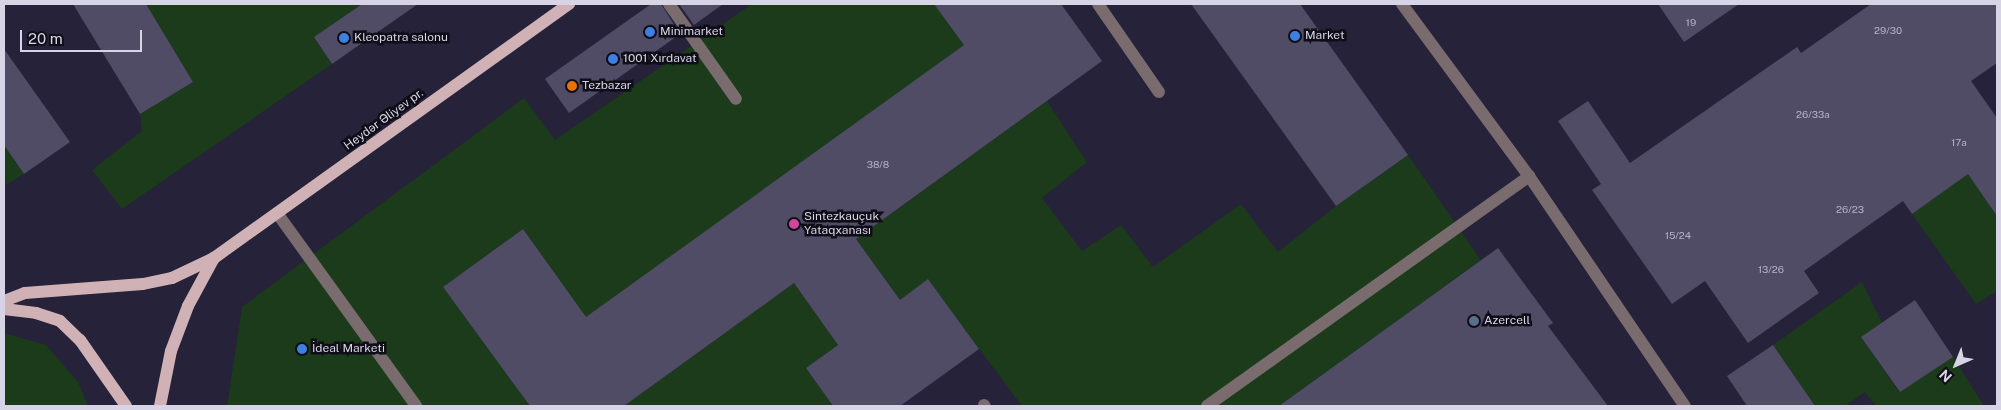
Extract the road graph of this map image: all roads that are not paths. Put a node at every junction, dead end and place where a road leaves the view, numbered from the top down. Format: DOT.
graph roads {
  1 [pos="569,4"];
  2 [pos="669,4"];
  3 [pos="1098,4"];
  4 [pos="1402,4"];
  5 [pos="1159,92"];
  6 [pos="736,99"];
  7 [pos="1529,176"];
  8 [pos="277,213"];
  9 [pos="214,258"];
  10 [pos="4,301"];
  11 [pos="4,309"];
  12 [pos="126,406"];
  13 [pos="160,406"];
  14 [pos="416,406"];
  15 [pos="1207,406"];
  16 [pos="1685,406"];
  1 -- 8 [label="main road, Heydər Əliyev pr."];
  2 -- 6 [label="street"];
  3 -- 5 [label="street"];
  4 -- 7 [label="street"];
  7 -- 15 [label="street"];
  7 -- 16 [label="street"];
  8 -- 9 [label="main road, Heydər Əliyev pr."];
  8 -- 14 [label="street"];
  9 -- 10 [label="main road, Heydər Əliyev pr."];
  9 -- 13 [label="main road, Heydər Əliyev pr."];
  11 -- 12 [label="main road"];
}
